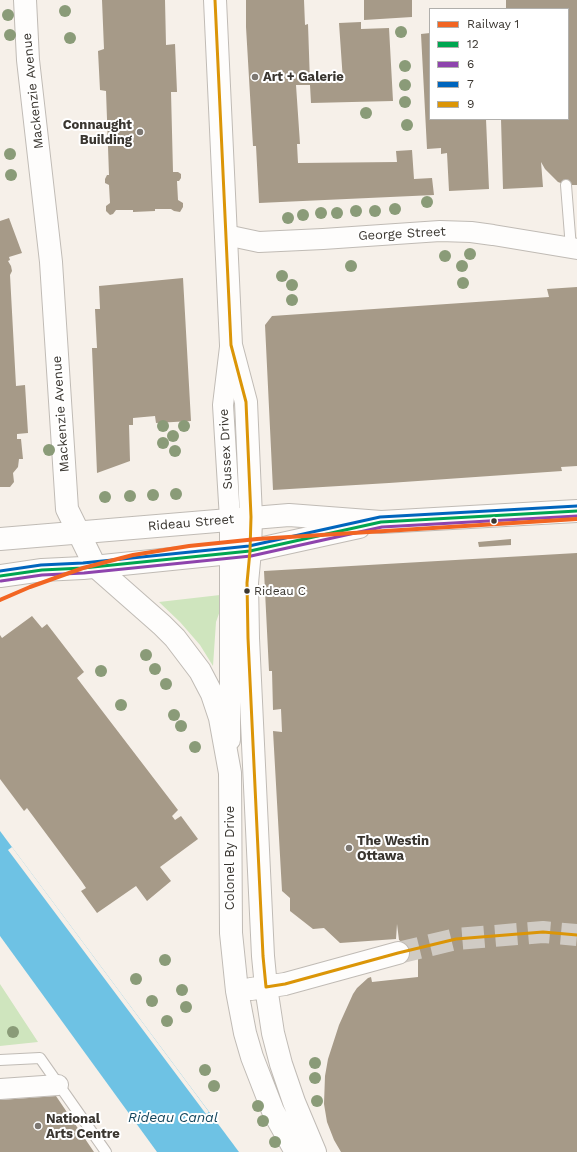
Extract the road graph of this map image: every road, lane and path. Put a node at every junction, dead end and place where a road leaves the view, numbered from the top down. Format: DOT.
graph roads {
  1 [pos="25,0"];
  2 [pos="215,0"];
  3 [pos="566,185"];
  4 [pos="226,235"];
  5 [pos="574,249"];
  6 [pos="231,345"];
  7 [pos="577,511"];
  8 [pos="251,517"];
  9 [pos="230,519"];
  10 [pos="381,522"];
  11 [pos="79,533"];
  12 [pos="0,539"];
  13 [pos="240,552"];
  14 [pos="95,566"];
  15 [pos="0,576"];
  16 [pos="230,773"];
  17 [pos="398,953"];
  18 [pos="266,987"];
  19 [pos="237,991"];
  20 [pos="0,1060"];
  21 [pos="58,1085"];
  22 [pos="0,1089"];
  23 [pos="106,1152"];
  24 [pos="296,1152"];
  25 [pos="315,1152"];
  1 -- 11 [label="main road, Mackenzie Avenue"];
  2 -- 4 [label="main road, Sussex Drive"];
  3 -- 5 [label="lane"];
  4 -- 5 [label="street, George Street"];
  4 -- 6 [label="main road, Sussex Drive"];
  6 -- 8 [label="main road, Sussex Drive"];
  6 -- 9 [label="street, Sussex Drive"];
  7 -- 10 [label="main road, Rideau Street"];
  8 -- 9 [label="main road, Rideau Street"];
  8 -- 10 [label="main road, Rideau Street"];
  8 -- 13 [label="main road, Sussex Drive"];
  9 -- 11 [label="main road, Rideau Street"];
  9 -- 13 [label="street, Sussex Drive"];
  10 -- 13 [label="main road, Rideau Street"];
  11 -- 12 [label="main road, Rideau Street"];
  11 -- 14 [label="main road, Mackenzie Avenue"];
  13 -- 14 [label="main road, Rideau Street"];
  13 -- 16 [label="street, Colonel By Drive"];
  13 -- 18 [label="main road, Colonel By Drive"];
  14 -- 15 [label="main road, Rideau Street"];
  14 -- 16 [label="main road, Mackenzie Avenue"];
  16 -- 19 [label="main road, Colonel By Drive"];
  17 -- 18 [label="main road"];
  18 -- 19 [label="main road"];
  18 -- 25 [label="main road, Colonel By Drive"];
  19 -- 24 [label="main road, Colonel By Drive"];
  20 -- 21 [label="lane"];
  21 -- 22 [label="street"];
  21 -- 23 [label="lane"];
}
